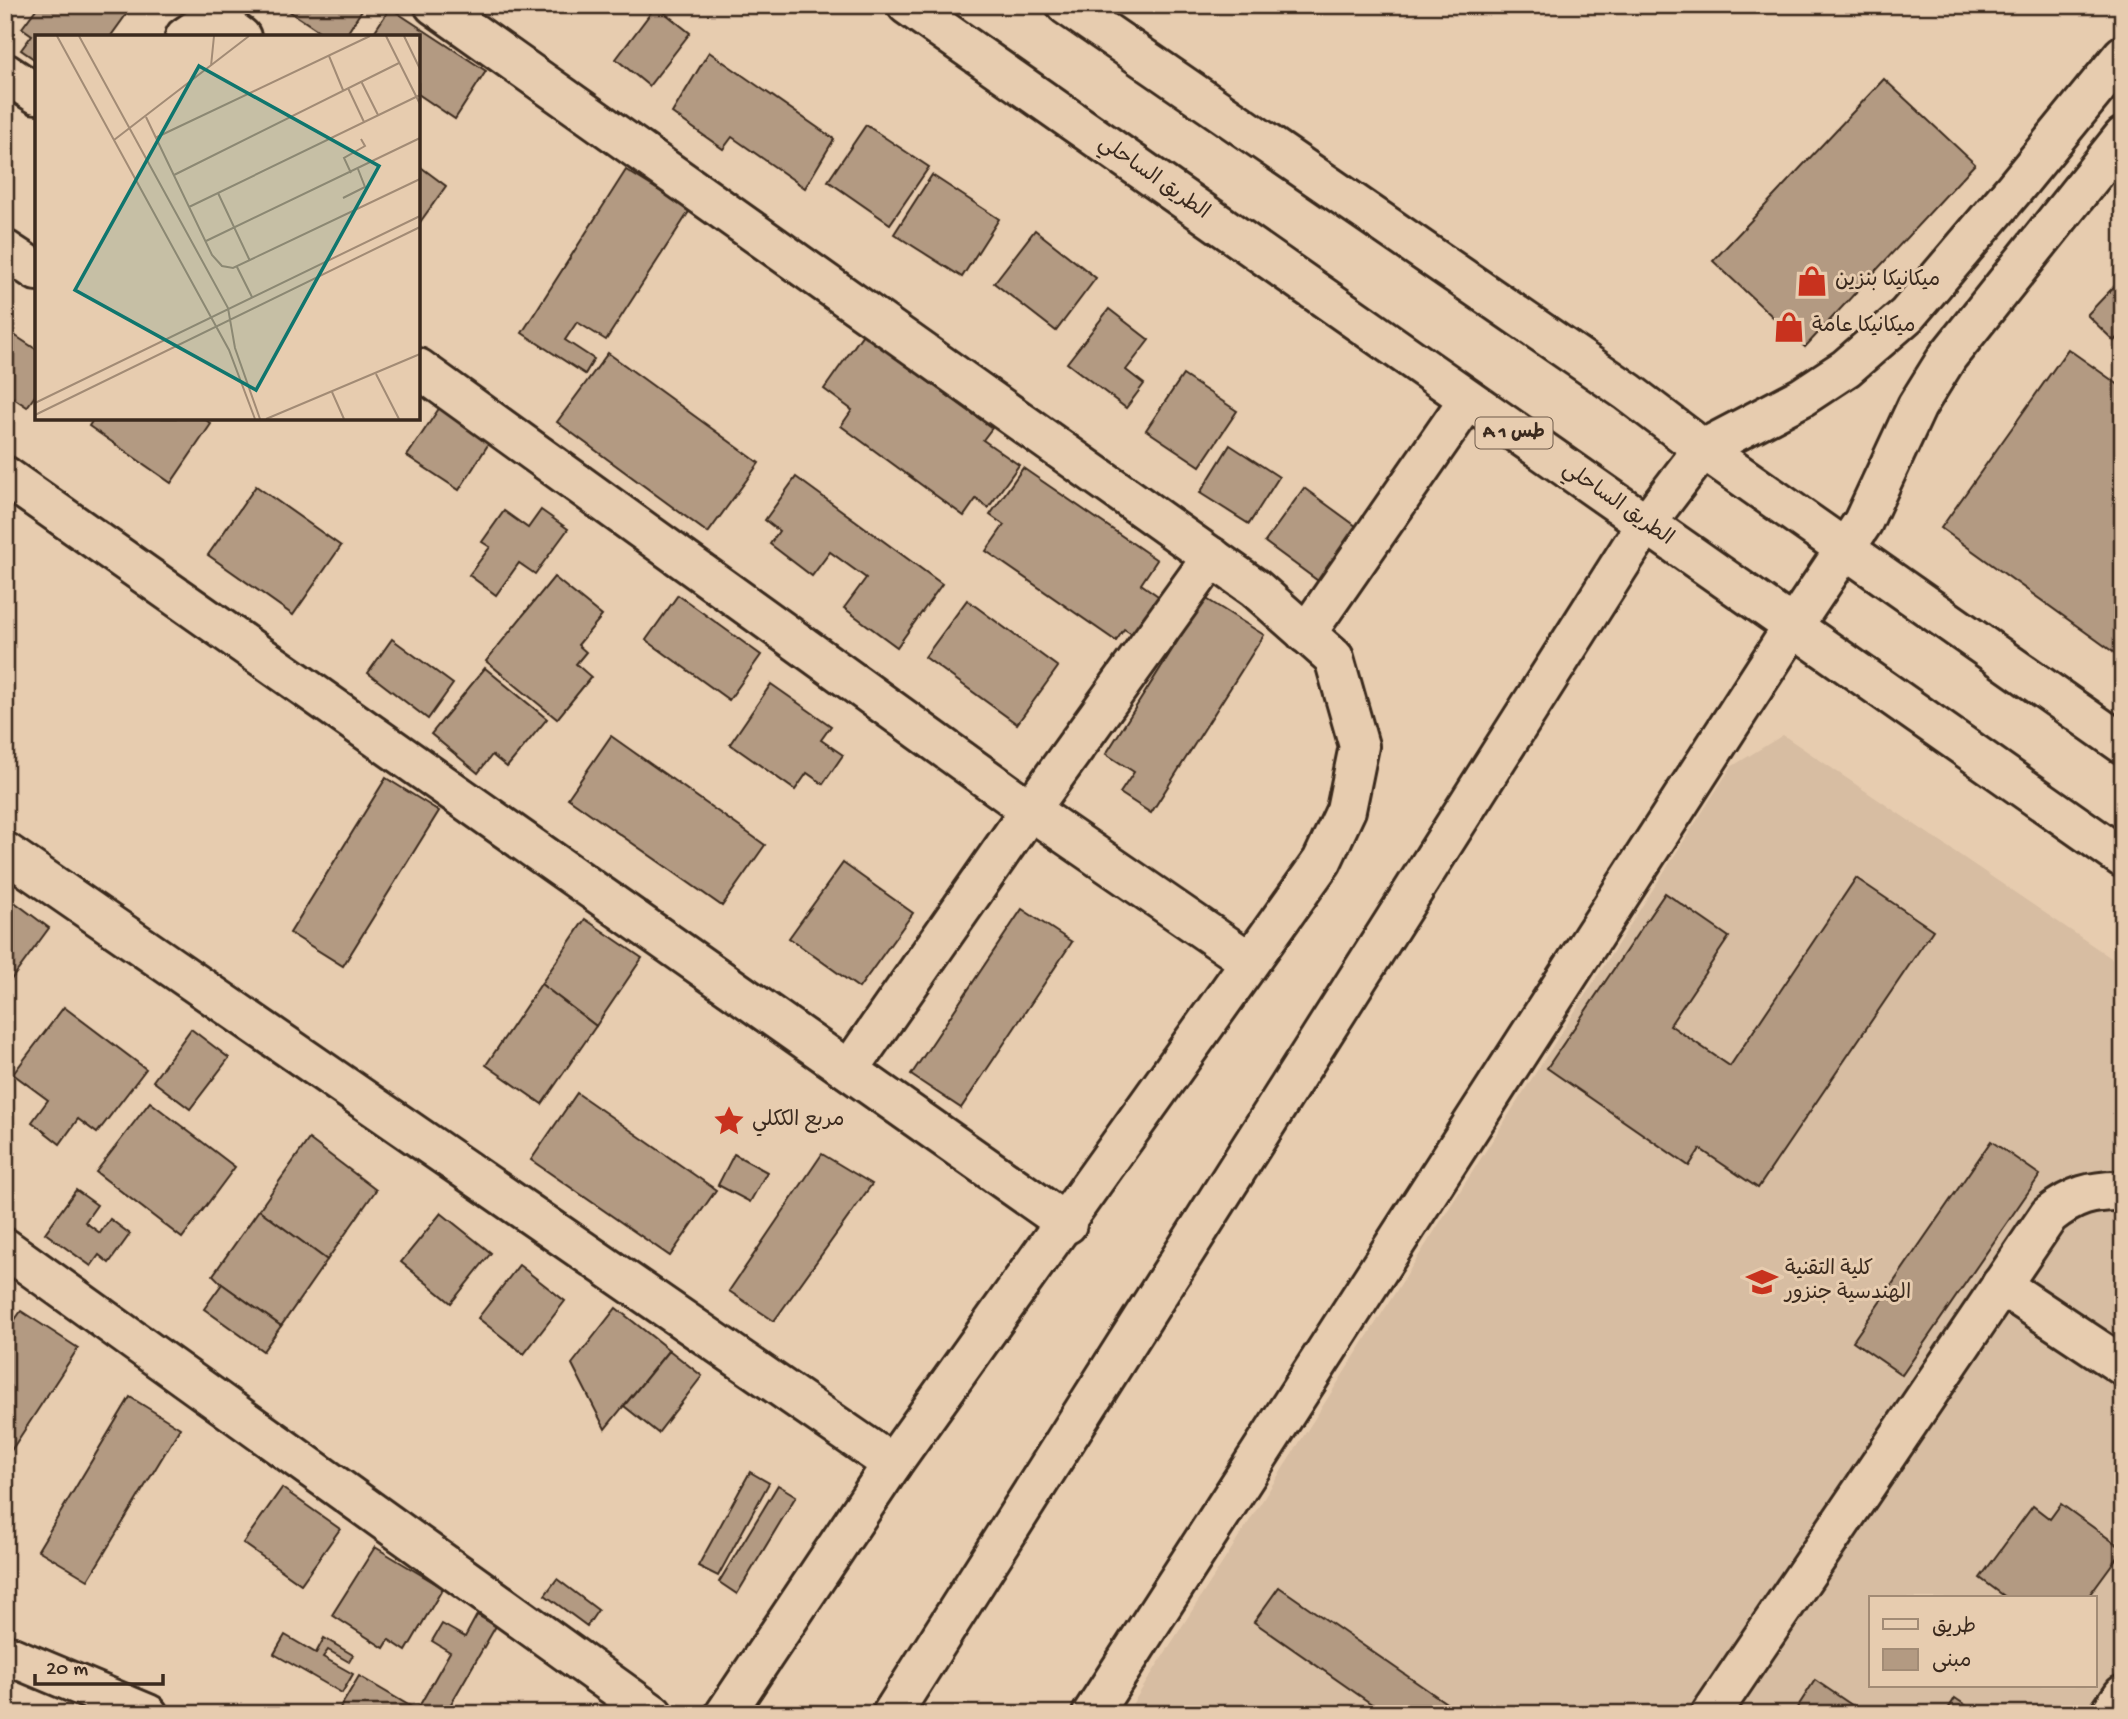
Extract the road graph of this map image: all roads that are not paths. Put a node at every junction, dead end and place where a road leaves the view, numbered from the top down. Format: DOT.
graph roads {
  1 [pos="434,5"];
  2 [pos="907,5"];
  3 [pos="1066,5"];
  4 [pos="188,35"];
  5 [pos="239,35"];
  6 [pos="2123,55"];
  7 [pos="5,73"];
  8 [pos="35,93"];
  9 [pos="2123,137"];
  10 [pos="5,250"];
  11 [pos="35,270"];
  12 [pos="420,369"];
  13 [pos="1468,400"];
  14 [pos="1703,449"];
  15 [pos="5,476"];
  16 [pos="1645,525"];
  17 [pos="1846,549"];
  18 [pos="1212,557"];
  19 [pos="1792,628"];
  20 [pos="1306,634"];
  21 [pos="2123,744"];
  22 [pos="1030,810"];
  23 [pos="5,852"];
  24 [pos="2123,858"];
  25 [pos="1249,961"];
  26 [pos="849,1070"];
  27 [pos="2123,1191"];
  28 [pos="1067,1224"];
  29 [pos="5,1248"];
  30 [pos="2001,1285"];
  31 [pos="2123,1366"];
  32 [pos="892,1464"];
  33 [pos="5,1654"];
  34 [pos="2123,1695"];
  35 [pos="148,1714"];
  36 [pos="653,1714"];
  37 [pos="725,1714"];
  38 [pos="892,1714"];
  39 [pos="1092,1714"];
  40 [pos="1711,1714"];
  41 [pos="2110,1714"];
  1 -- 18 [label="main road"];
  2 -- 13 [label="main road, الطريق الساحلي / A 1 طس"];
  3 -- 14 [label="main road"];
  4 -- 5 [label="main road"];
  6 -- 14 [label="main road"];
  7 -- 8 [label="main road"];
  9 -- 17 [label="main road"];
  10 -- 11 [label="main road"];
  12 -- 22 [label="main road"];
  13 -- 16 [label="main road, الطريق الساحلي / A 1 طس"];
  13 -- 20 [label="main road"];
  14 -- 16 [label="main road"];
  14 -- 17 [label="main road"];
  15 -- 26 [label="main road"];
  16 -- 19 [label="main road, الطريق الساحلي / A 1 طس"];
  16 -- 38 [label="main road"];
  17 -- 19 [label="main road"];
  17 -- 21 [label="main road"];
  18 -- 20 [label="main road"];
  18 -- 22 [label="main road"];
  19 -- 24 [label="main road, الطريق الساحلي / A 1 طس"];
  19 -- 39 [label="main road"];
  20 -- 25 [label="main road"];
  22 -- 25 [label="main road"];
  22 -- 26 [label="main road"];
  23 -- 32 [label="main road"];
  25 -- 28 [label="main road"];
  26 -- 28 [label="main road"];
  27 -- 30 [label="main road"];
  28 -- 32 [label="main road"];
  29 -- 36 [label="main road"];
  30 -- 31 [label="main road"];
  30 -- 40 [label="main road"];
  32 -- 37 [label="main road"];
  33 -- 35 [label="main road"];
  34 -- 41 [label="main road"];
}
